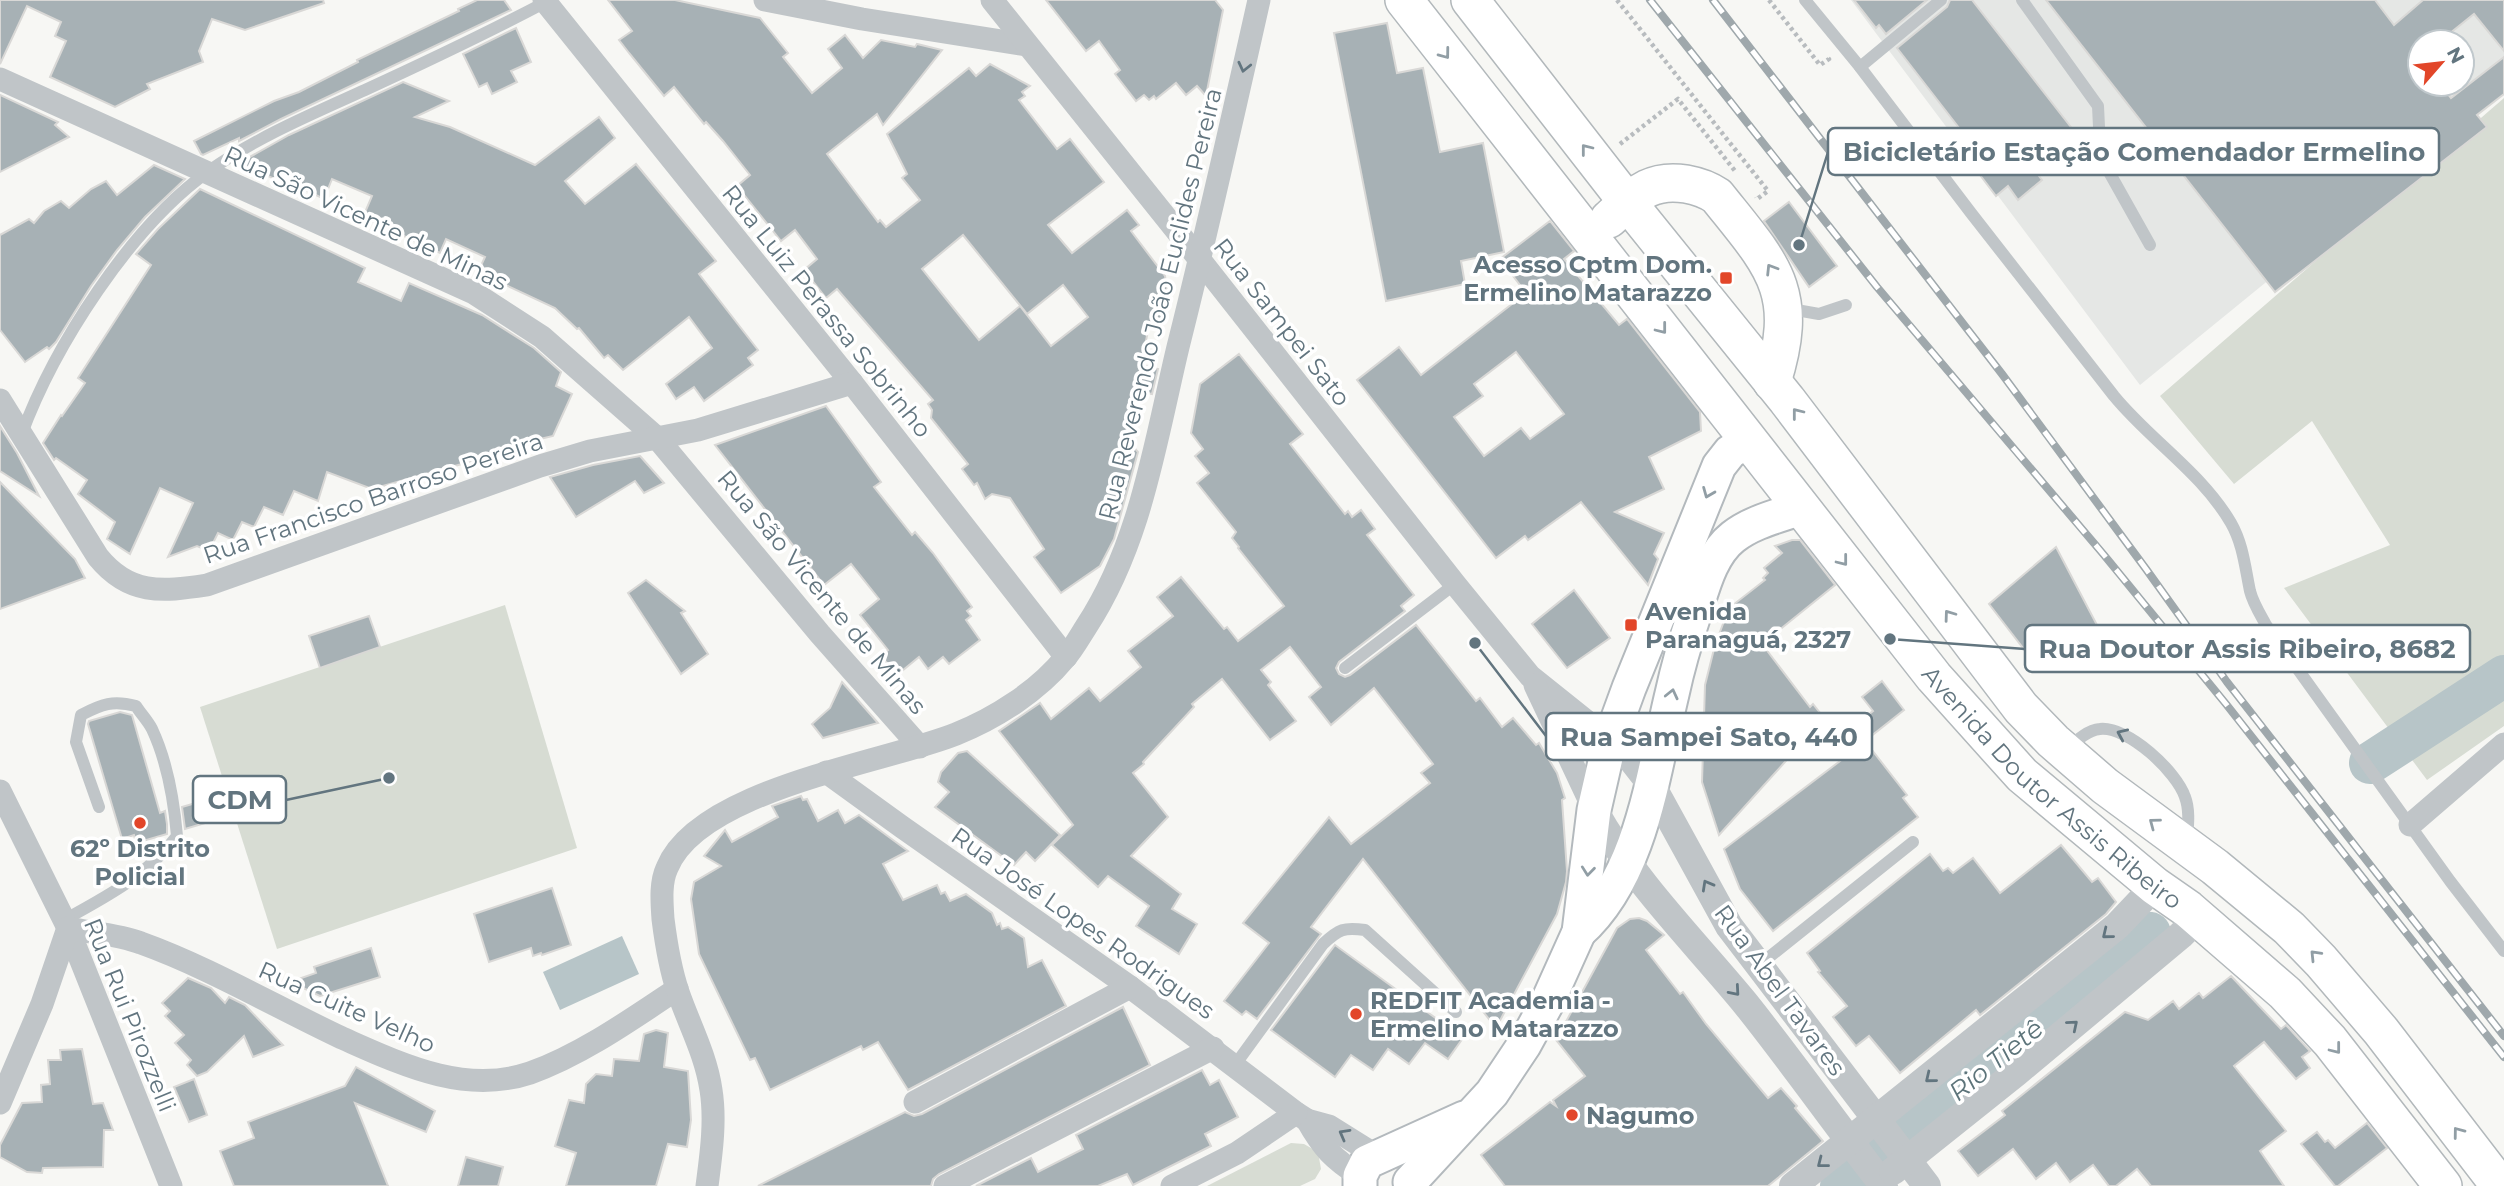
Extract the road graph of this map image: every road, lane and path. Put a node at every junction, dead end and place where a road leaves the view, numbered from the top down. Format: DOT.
graph roads {
  1 [pos="765,0"];
  2 [pos="992,0"];
  3 [pos="1259,0"];
  4 [pos="1404,0"];
  5 [pos="1471,0"];
  6 [pos="1617,0"];
  7 [pos="1769,0"];
  8 [pos="1805,0"];
  9 [pos="1941,0"];
  10 [pos="2022,0"];
  11 [pos="545,1"];
  12 [pos="1027,45"];
  13 [pos="1821,49"];
  14 [pos="1860,67"];
  15 [pos="0,79"];
  16 [pos="1612,150"];
  17 [pos="207,172"];
  18 [pos="1743,181"];
  19 [pos="1750,190"];
  20 [pos="1628,203"];
  21 [pos="1590,235"];
  22 [pos="2150,245"];
  23 [pos="1200,260"];
  24 [pos="1846,305"];
  25 [pos="1785,307"];
  26 [pos="1772,382"];
  27 [pos="852,383"];
  28 [pos="0,400"];
  29 [pos="21,436"];
  30 [pos="657,438"];
  31 [pos="1748,440"];
  32 [pos="1839,467"];
  33 [pos="1801,508"];
  34 [pos="1455,584"];
  35 [pos="1066,657"];
  36 [pos="1345,668"];
  37 [pos="1530,676"];
  38 [pos="1610,740"];
  39 [pos="2504,744"];
  40 [pos="920,747"];
  41 [pos="2065,751"];
  42 [pos="826,772"];
  43 [pos="1651,784"];
  44 [pos="0,791"];
  45 [pos="99,807"];
  46 [pos="1594,810"];
  47 [pos="2410,825"];
  48 [pos="1913,842"];
  49 [pos="2186,847"];
  50 [pos="1627,864"];
  51 [pos="2229,878"];
  52 [pos="2155,886"];
  53 [pos="2198,918"];
  54 [pos="66,924"];
  55 [pos="1729,926"];
  56 [pos="1579,932"];
  57 [pos="2504,951"];
  58 [pos="1702,953"];
  59 [pos="1757,966"];
  60 [pos="1130,987"];
  61 [pos="677,989"];
  62 [pos="1456,1012"];
  63 [pos="1213,1048"];
  64 [pos="1235,1065"];
  65 [pos="915,1102"];
  66 [pos="0,1103"];
  67 [pos="1472,1114"];
  68 [pos="1302,1116"];
  69 [pos="1878,1122"];
  70 [pos="1852,1143"];
  71 [pos="1904,1156"];
  72 [pos="1364,1173"];
  73 [pos="2429,1181"];
  74 [pos="1879,1182"];
  75 [pos="1410,1184"];
  76 [pos="171,1186"];
  77 [pos="707,1186"];
  78 [pos="945,1186"];
  79 [pos="1172,1186"];
  80 [pos="1793,1186"];
  81 [pos="1927,1186"];
  82 [pos="2500,1186"];
  1 -- 12 [label="street"];
  2 -- 12 [label="street, Rua Sampei Sato"];
  3 -- 23 [label="street, Rua Reverendo João Euclides Pereira, one-way"];
  4 -- 21 [label="main road, Avenida Doutor Assis Ribeiro, one-way"];
  20 -- 5 [label="main road, Avenida Doutor Assis Ribeiro, one-way"];
  6 -- 19 [label="path"];
  7 -- 13 [label="path"];
  8 -- 14 [label="lane"];
  9 -- 14 [label="lane"];
  10 -- 22 [label="lane"];
  11 -- 17 [label="lane"];
  11 -- 27 [label="street, Rua Luiz Perassa Sobrinho"];
  12 -- 23 [label="street, Rua Sampei Sato"];
  14 -- 47 [label="lane"];
  15 -- 17 [label="street, Rua São Vicente de Minas"];
  16 -- 18 [label="path"];
  17 -- 29 [label="lane"];
  17 -- 30 [label="street, Rua São Vicente de Minas"];
  20 -- 21 [label="main road"];
  25 -- 20 [label="main road, one-way"];
  20 -- 26 [label="main road, Avenida Doutor Assis Ribeiro"];
  21 -- 31 [label="main road, Avenida Doutor Assis Ribeiro, one-way"];
  23 -- 34 [label="street, Rua Sampei Sato"];
  23 -- 35 [label="street, Rua Reverendo João Euclides Pereira"];
  24 -- 25 [label="lane"];
  25 -- 26 [label="main road"];
  32 -- 26 [label="main road, Avenida Doutor Assis Ribeiro, one-way"];
  27 -- 30 [label="street, Rua Francisco Barroso Pereira"];
  27 -- 35 [label="street, Rua Luiz Perassa Sobrinho"];
  28 -- 29 [label="street, Rua Francisco Barroso Pereira"];
  29 -- 30 [label="street, Rua Francisco Barroso Pereira"];
  30 -- 40 [label="street, Rua São Vicente de Minas"];
  31 -- 32 [label="main road"];
  31 -- 33 [label="main road, Avenida Doutor Assis Ribeiro"];
  31 -- 38 [label="main road, one-way"];
  41 -- 32 [label="main road, Avenida Doutor Assis Ribeiro, one-way"];
  43 -- 33 [label="main road, one-way"];
  33 -- 52 [label="main road, Avenida Doutor Assis Ribeiro, one-way"];
  34 -- 36 [label="lane"];
  34 -- 37 [label="street, Rua Sampei Sato"];
  35 -- 40 [label="street, Rua Reverendo João Euclides Pereira"];
  37 -- 38 [label="street, Rua Sampei Sato"];
  37 -- 46 [label="street, Rua Sampei Sato"];
  38 -- 43 [label="street, Rua Abel Tavares"];
  38 -- 46 [label="main road"];
  39 -- 47 [label="street"];
  40 -- 42 [label="street, Rua Reverendo João Euclides Pereira"];
  49 -- 41 [label="main road, Avenida Doutor Assis Ribeiro, one-way"];
  49 -- 41 [label="lane, one-way"];
  42 -- 60 [label="street, Rua José Lopes Rodrigues"];
  42 -- 61 [label="street, Rua Reverendo João Euclides Pereira"];
  43 -- 50 [label="main road"];
  55 -- 43 [label="street, Rua Abel Tavares, one-way"];
  44 -- 54 [label="street, Rua Rui Pirozzelli"];
  45 -- 54 [label="lane"];
  46 -- 50 [label="street, Rua Abel Tavares"];
  46 -- 56 [label="main road, one-way"];
  47 -- 57 [label="lane"];
  48 -- 59 [label="lane"];
  49 -- 51 [label="main road, Avenida Doutor Assis Ribeiro"];
  50 -- 56 [label="main road"];
  50 -- 58 [label="street, Rua Abel Tavares"];
  51 -- 53 [label="main road"];
  82 -- 51 [label="main road, one-way"];
  52 -- 53 [label="main road, Avenida Doutor Assis Ribeiro"];
  52 -- 69 [label="street, one-way"];
  71 -- 53 [label="street, one-way"];
  53 -- 73 [label="main road, Avenida Doutor Assis Ribeiro, one-way"];
  54 -- 61 [label="street, Rua Cuite Velho"];
  54 -- 66 [label="street"];
  54 -- 76 [label="street, Rua Rui Pirozzelli"];
  55 -- 58 [label="street"];
  55 -- 59 [label="street, Rua Abel Tavares"];
  56 -- 67 [label="main road"];
  58 -- 70 [label="street, Rua Abel Tavares, one-way"];
  59 -- 69 [label="street, Rua Abel Tavares"];
  60 -- 63 [label="street, Rua José Lopes Rodrigues"];
  60 -- 65 [label="street"];
  61 -- 77 [label="street, Rua Reverendo João Euclides Pereira"];
  62 -- 64 [label="lane"];
  63 -- 64 [label="street, Rua José Lopes Rodrigues"];
  63 -- 78 [label="street"];
  64 -- 68 [label="street, Rua José Lopes Rodrigues"];
  67 -- 72 [label="main road"];
  67 -- 75 [label="main road"];
  68 -- 72 [label="street, Rua José Lopes Rodrigues"];
  68 -- 79 [label="street"];
  69 -- 70 [label="street"];
  69 -- 71 [label="street, Rua Abel Tavares"];
  70 -- 74 [label="street, Rua Abel Tavares"];
  70 -- 80 [label="street, one-way"];
  71 -- 74 [label="street"];
  71 -- 81 [label="street, Rua Abel Tavares"];
  72 -- 75 [label="main road"];
}
